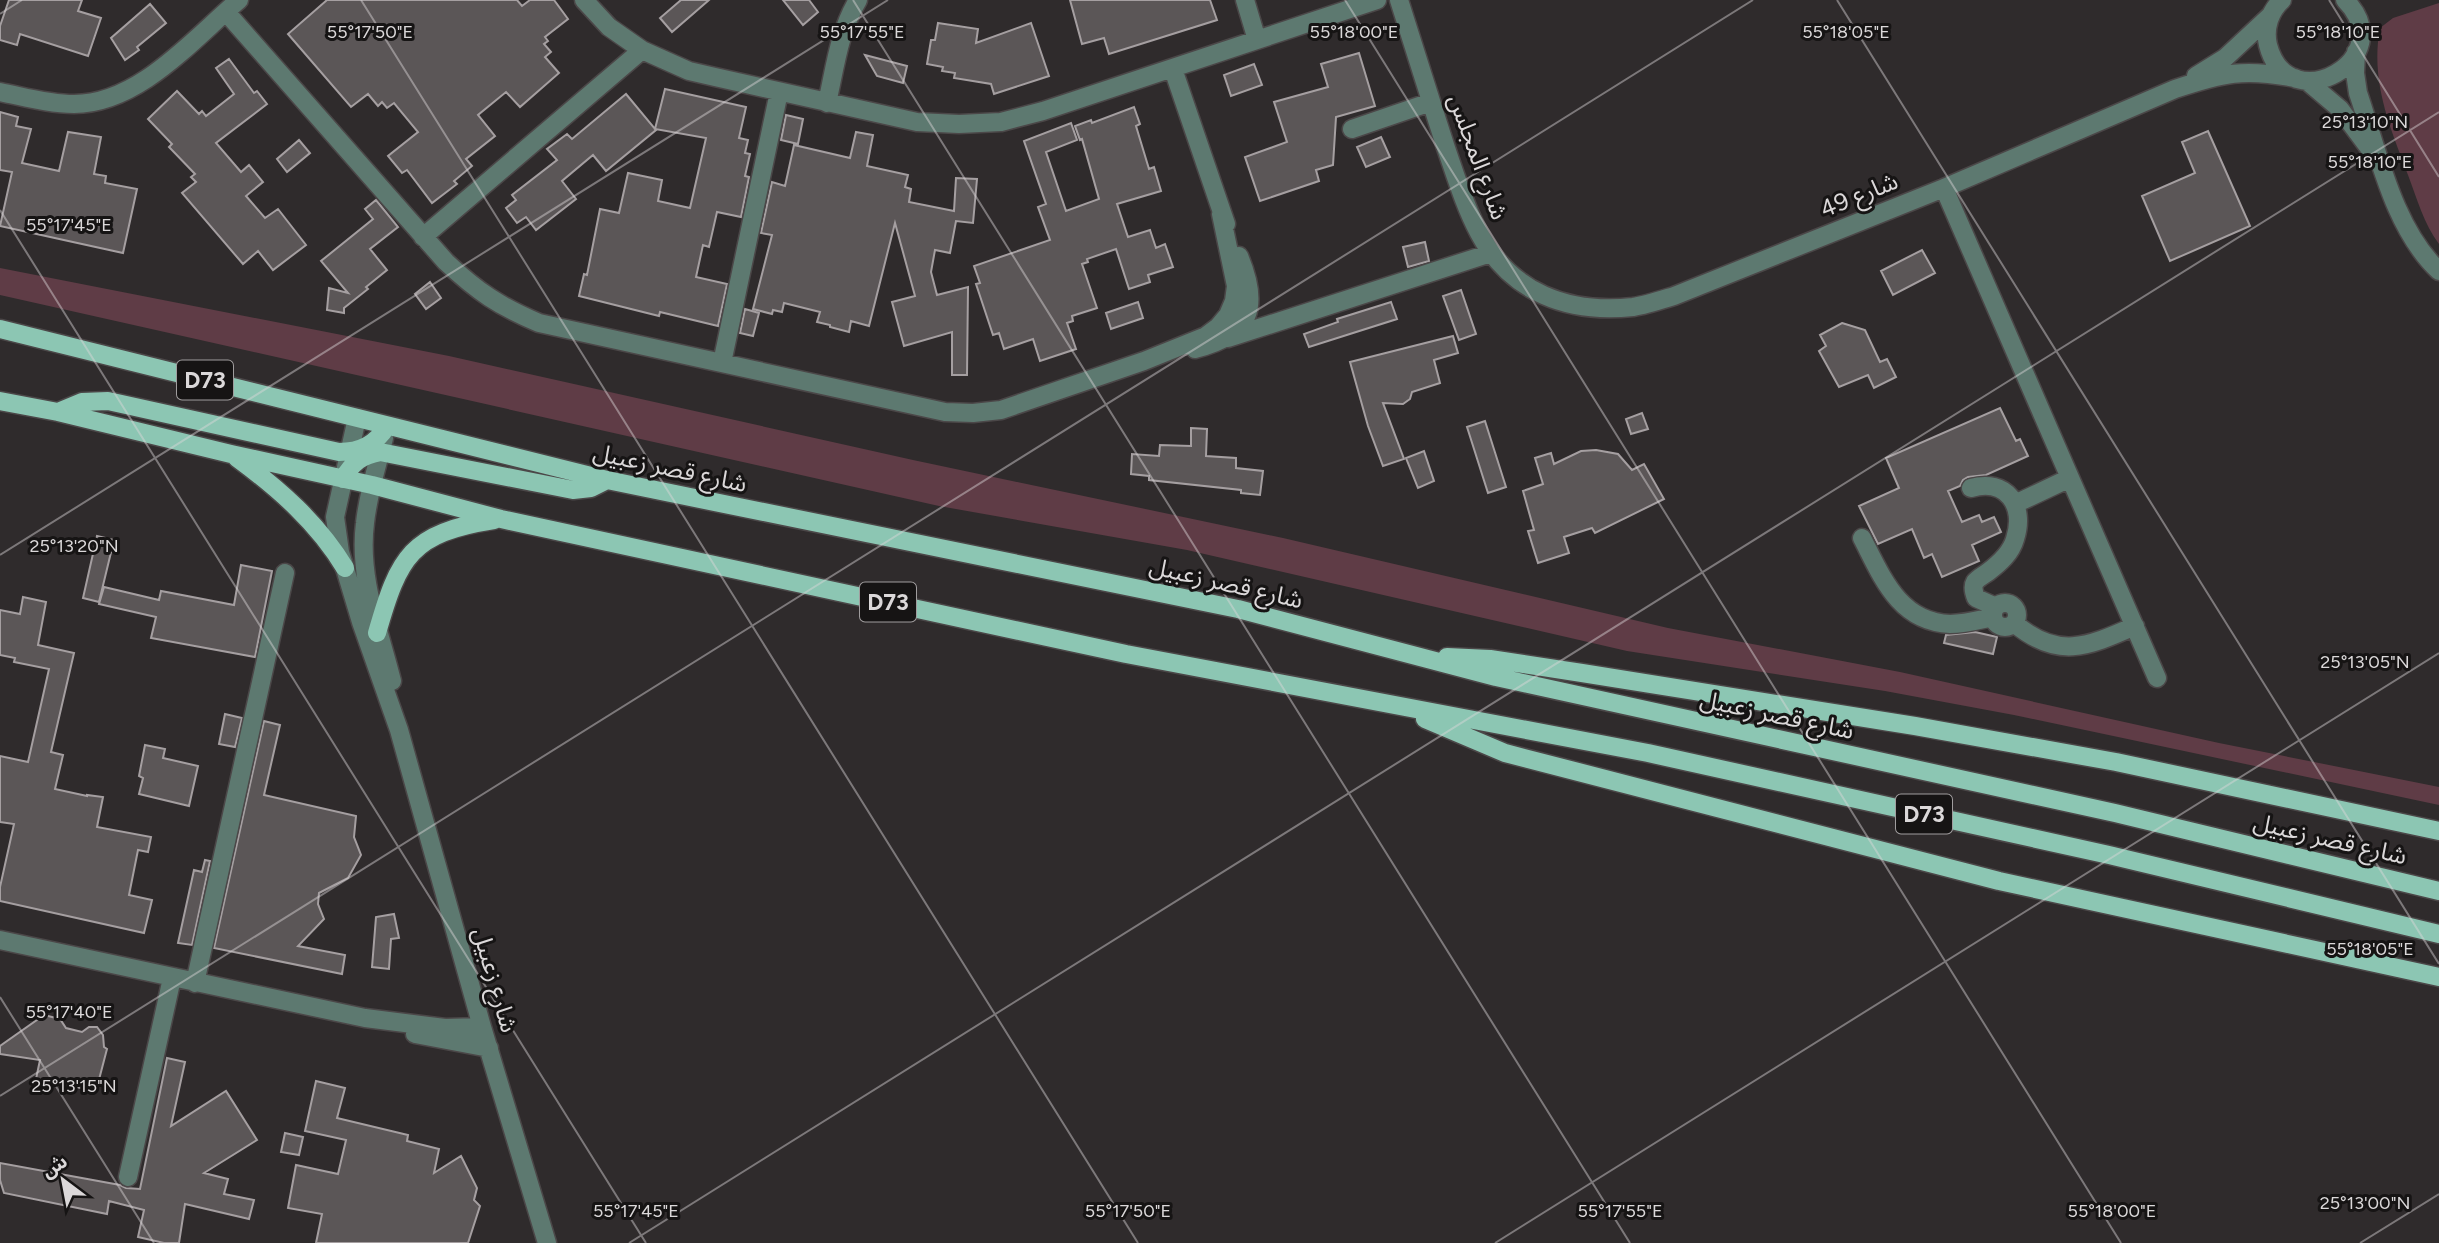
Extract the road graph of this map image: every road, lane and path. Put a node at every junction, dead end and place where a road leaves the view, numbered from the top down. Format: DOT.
graph roads {
  1 [pos="584,0"];
  2 [pos="858,0"];
  3 [pos="1245,0"];
  4 [pos="1377,0"];
  5 [pos="1399,0"];
  6 [pos="2345,0"];
  7 [pos="2276,5"];
  8 [pos="233,6"];
  9 [pos="1257,40"];
  10 [pos="642,50"];
  11 [pos="2356,52"];
  12 [pos="1172,69"];
  13 [pos="2301,79"];
  14 [pos="2175,89"];
  15 [pos="0,92"];
  16 [pos="779,92"];
  17 [pos="1431,102"];
  18 [pos="827,103"];
  19 [pos="1352,129"];
  20 [pos="2384,170"];
  21 [pos="1944,188"];
  22 [pos="1222,214"];
  23 [pos="424,237"];
  24 [pos="1491,253"];
  25 [pos="2439,271"];
  26 [pos="1553,301"];
  27 [pos="0,321"];
  28 [pos="0,329"];
  29 [pos="22,334"];
  30 [pos="1226,339"];
  31 [pos="1144,361"];
  32 [pos="722,363"];
  33 [pos="0,401"];
  34 [pos="58,412"];
  35 [pos="357,418"];
  36 [pos="387,426"];
  37 [pos="349,452"];
  38 [pos="380,452"];
  39 [pos="231,454"];
  40 [pos="2070,478"];
  41 [pos="343,479"];
  42 [pos="607,481"];
  43 [pos="372,485"];
  44 [pos="1970,488"];
  45 [pos="2015,504"];
  46 [pos="500,519"];
  47 [pos="1862,538"];
  48 [pos="345,568"];
  49 [pos="285,573"];
  50 [pos="1994,612"];
  51 [pos="2135,626"];
  52 [pos="377,633"];
  53 [pos="1429,658"];
  54 [pos="2157,678"];
  55 [pos="1406,709"];
  56 [pos="399,730"];
  57 [pos="2439,831"];
  58 [pos="2439,891"];
  59 [pos="2439,934"];
  60 [pos="0,940"];
  61 [pos="2439,977"];
  62 [pos="172,978"];
  63 [pos="195,983"];
  64 [pos="365,1018"];
  65 [pos="482,1027"];
  66 [pos="489,1048"];
  67 [pos="128,1177"];
  68 [pos="547,1243"];
  1 -- 10 [label="street"];
  2 -- 18 [label="street"];
  3 -- 9 [label="street"];
  4 -- 9 [label="street"];
  5 -- 17 [label="street, شارع المجلس"];
  6 -- 11 [label="street"];
  7 -- 13 [label="street"];
  7 -- 14 [label="street, شارع 49"];
  8 -- 15 [label="street"];
  8 -- 23 [label="street"];
  9 -- 12 [label="street"];
  10 -- 16 [label="street"];
  10 -- 23 [label="street"];
  11 -- 13 [label="street"];
  11 -- 20 [label="street"];
  12 -- 18 [label="street"];
  12 -- 22 [label="street"];
  13 -- 14 [label="street, شارع 49"];
  13 -- 20 [label="street"];
  14 -- 21 [label="street, شارع 49"];
  16 -- 18 [label="street"];
  16 -- 32 [label="street"];
  17 -- 19 [label="street"];
  17 -- 24 [label="street, شارع المجلس"];
  20 -- 25 [label="street"];
  21 -- 26 [label="street, شارع 49"];
  21 -- 40 [label="street"];
  22 -- 30 [label="street"];
  22 -- 31 [label="street"];
  23 -- 32 [label="street"];
  24 -- 26 [label="street, شارع المجلس"];
  24 -- 30 [label="street"];
  27 -- 29 [label="main road"];
  28 -- 29 [label="main road, شارع قصر زعبيل / D73"];
  29 -- 35 [label="main road, شارع قصر زعبيل / D73"];
  30 -- 31 [label="street"];
  31 -- 32 [label="street"];
  33 -- 34 [label="main road, D73"];
  34 -- 37 [label="main road"];
  34 -- 39 [label="main road, D73"];
  35 -- 36 [label="main road, شارع قصر زعبيل / D73"];
  35 -- 37 [label="street"];
  36 -- 37 [label="main road"];
  36 -- 38 [label="street, شارع زعبيل"];
  36 -- 42 [label="main road, شارع قصر زعبيل / D73"];
  37 -- 41 [label="street"];
  38 -- 41 [label="main road"];
  38 -- 42 [label="main road"];
  38 -- 43 [label="street, شارع زعبيل"];
  39 -- 41 [label="main road, D73"];
  39 -- 48 [label="main road"];
  40 -- 45 [label="street"];
  40 -- 51 [label="street"];
  41 -- 43 [label="main road, D73"];
  41 -- 48 [label="street, شارع زعبيل"];
  42 -- 53 [label="main road, شارع قصر زعبيل / D73"];
  43 -- 46 [label="main road, D73"];
  43 -- 52 [label="street, شارع زعبيل"];
  44 -- 45 [label="street"];
  45 -- 50 [label="street"];
  46 -- 52 [label="main road"];
  46 -- 55 [label="main road, D73"];
  47 -- 50 [label="street"];
  48 -- 56 [label="street, شارع زعبيل"];
  49 -- 63 [label="street"];
  50 -- 51 [label="street"];
  51 -- 54 [label="street"];
  52 -- 56 [label="street, شارع زعبيل"];
  53 -- 57 [label="main road"];
  53 -- 58 [label="main road, شارع قصر زعبيل / D73"];
  55 -- 59 [label="main road, D73"];
  55 -- 61 [label="main road"];
  56 -- 65 [label="street, شارع زعبيل"];
  60 -- 62 [label="street"];
  62 -- 63 [label="street"];
  62 -- 67 [label="street"];
  63 -- 64 [label="street"];
  64 -- 65 [label="street"];
  64 -- 66 [label="street"];
  65 -- 66 [label="street, شارع زعبيل"];
  66 -- 68 [label="street, شارع زعبيل"];
}
